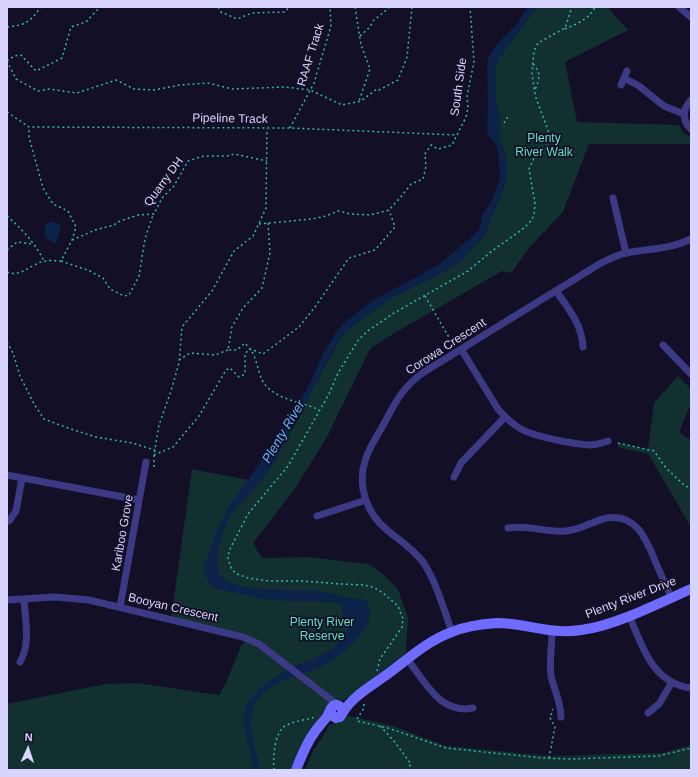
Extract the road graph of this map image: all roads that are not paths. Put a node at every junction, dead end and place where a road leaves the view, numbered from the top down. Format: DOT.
graph roads {
  1 [pos="679,7"];
  2 [pos="691,17"];
  3 [pos="627,71"];
  4 [pos="691,100"];
  5 [pos="684,114"];
  6 [pos="691,129"];
  7 [pos="613,198"];
  8 [pos="691,239"];
  9 [pos="626,253"];
  10 [pos="556,291"];
  11 [pos="663,345"];
  12 [pos="584,347"];
  13 [pos="457,348"];
  14 [pos="691,374"];
  15 [pos="505,417"];
  16 [pos="608,441"];
  17 [pos="146,462"];
  18 [pos="7,475"];
  19 [pos="454,477"];
  20 [pos="22,478"];
  21 [pos="139,500"];
  22 [pos="366,500"];
  23 [pos="317,516"];
  24 [pos="10,521"];
  25 [pos="508,528"];
  26 [pos="691,589"];
  27 [pos="670,597"];
  28 [pos="24,599"];
  29 [pos="7,600"];
  30 [pos="120,607"];
  31 [pos="629,615"];
  32 [pos="552,631"];
  33 [pos="452,632"];
  34 [pos="407,659"];
  35 [pos="20,662"];
  36 [pos="672,682"];
  37 [pos="691,688"];
  38 [pos="473,708"];
  39 [pos="336,710"];
  40 [pos="648,713"];
  41 [pos="561,717"];
  42 [pos="296,770"];
  43 [pos="303,770"];
  1 -- 2 [label="street"];
  3 -- 5 [label="street"];
  4 -- 5 [label="street"];
  5 -- 6 [label="street"];
  7 -- 9 [label="street"];
  8 -- 9 [label="street, Corowa Crescent"];
  9 -- 10 [label="street, Corowa Crescent"];
  10 -- 12 [label="street"];
  10 -- 13 [label="street, Corowa Crescent"];
  11 -- 14 [label="street"];
  13 -- 15 [label="street"];
  13 -- 22 [label="street, Corowa Crescent"];
  15 -- 16 [label="street"];
  15 -- 19 [label="street"];
  17 -- 21 [label="street, Kariboo Grove"];
  18 -- 20 [label="street"];
  20 -- 21 [label="street"];
  20 -- 24 [label="street"];
  21 -- 30 [label="street, Kariboo Grove"];
  22 -- 23 [label="street"];
  22 -- 33 [label="street, Corowa Crescent"];
  25 -- 27 [label="street"];
  26 -- 27 [label="street, Plenty River Drive"];
  27 -- 31 [label="street, Plenty River Drive"];
  28 -- 29 [label="street, Booyan Crescent"];
  28 -- 30 [label="street, Booyan Crescent"];
  28 -- 35 [label="street"];
  30 -- 39 [label="street, Booyan Crescent"];
  31 -- 32 [label="street, Plenty River Drive"];
  31 -- 36 [label="street"];
  32 -- 33 [label="street, Plenty River Drive"];
  32 -- 41 [label="street"];
  33 -- 34 [label="street, Plenty River Drive"];
  34 -- 38 [label="street"];
  34 -- 39 [label="street, Plenty River Drive"];
  36 -- 37 [label="street"];
  36 -- 40 [label="street"];
  39 -- 42 [label="street, Plenty River Drive"];
  39 -- 43 [label="street, Plenty River Drive"];
}
